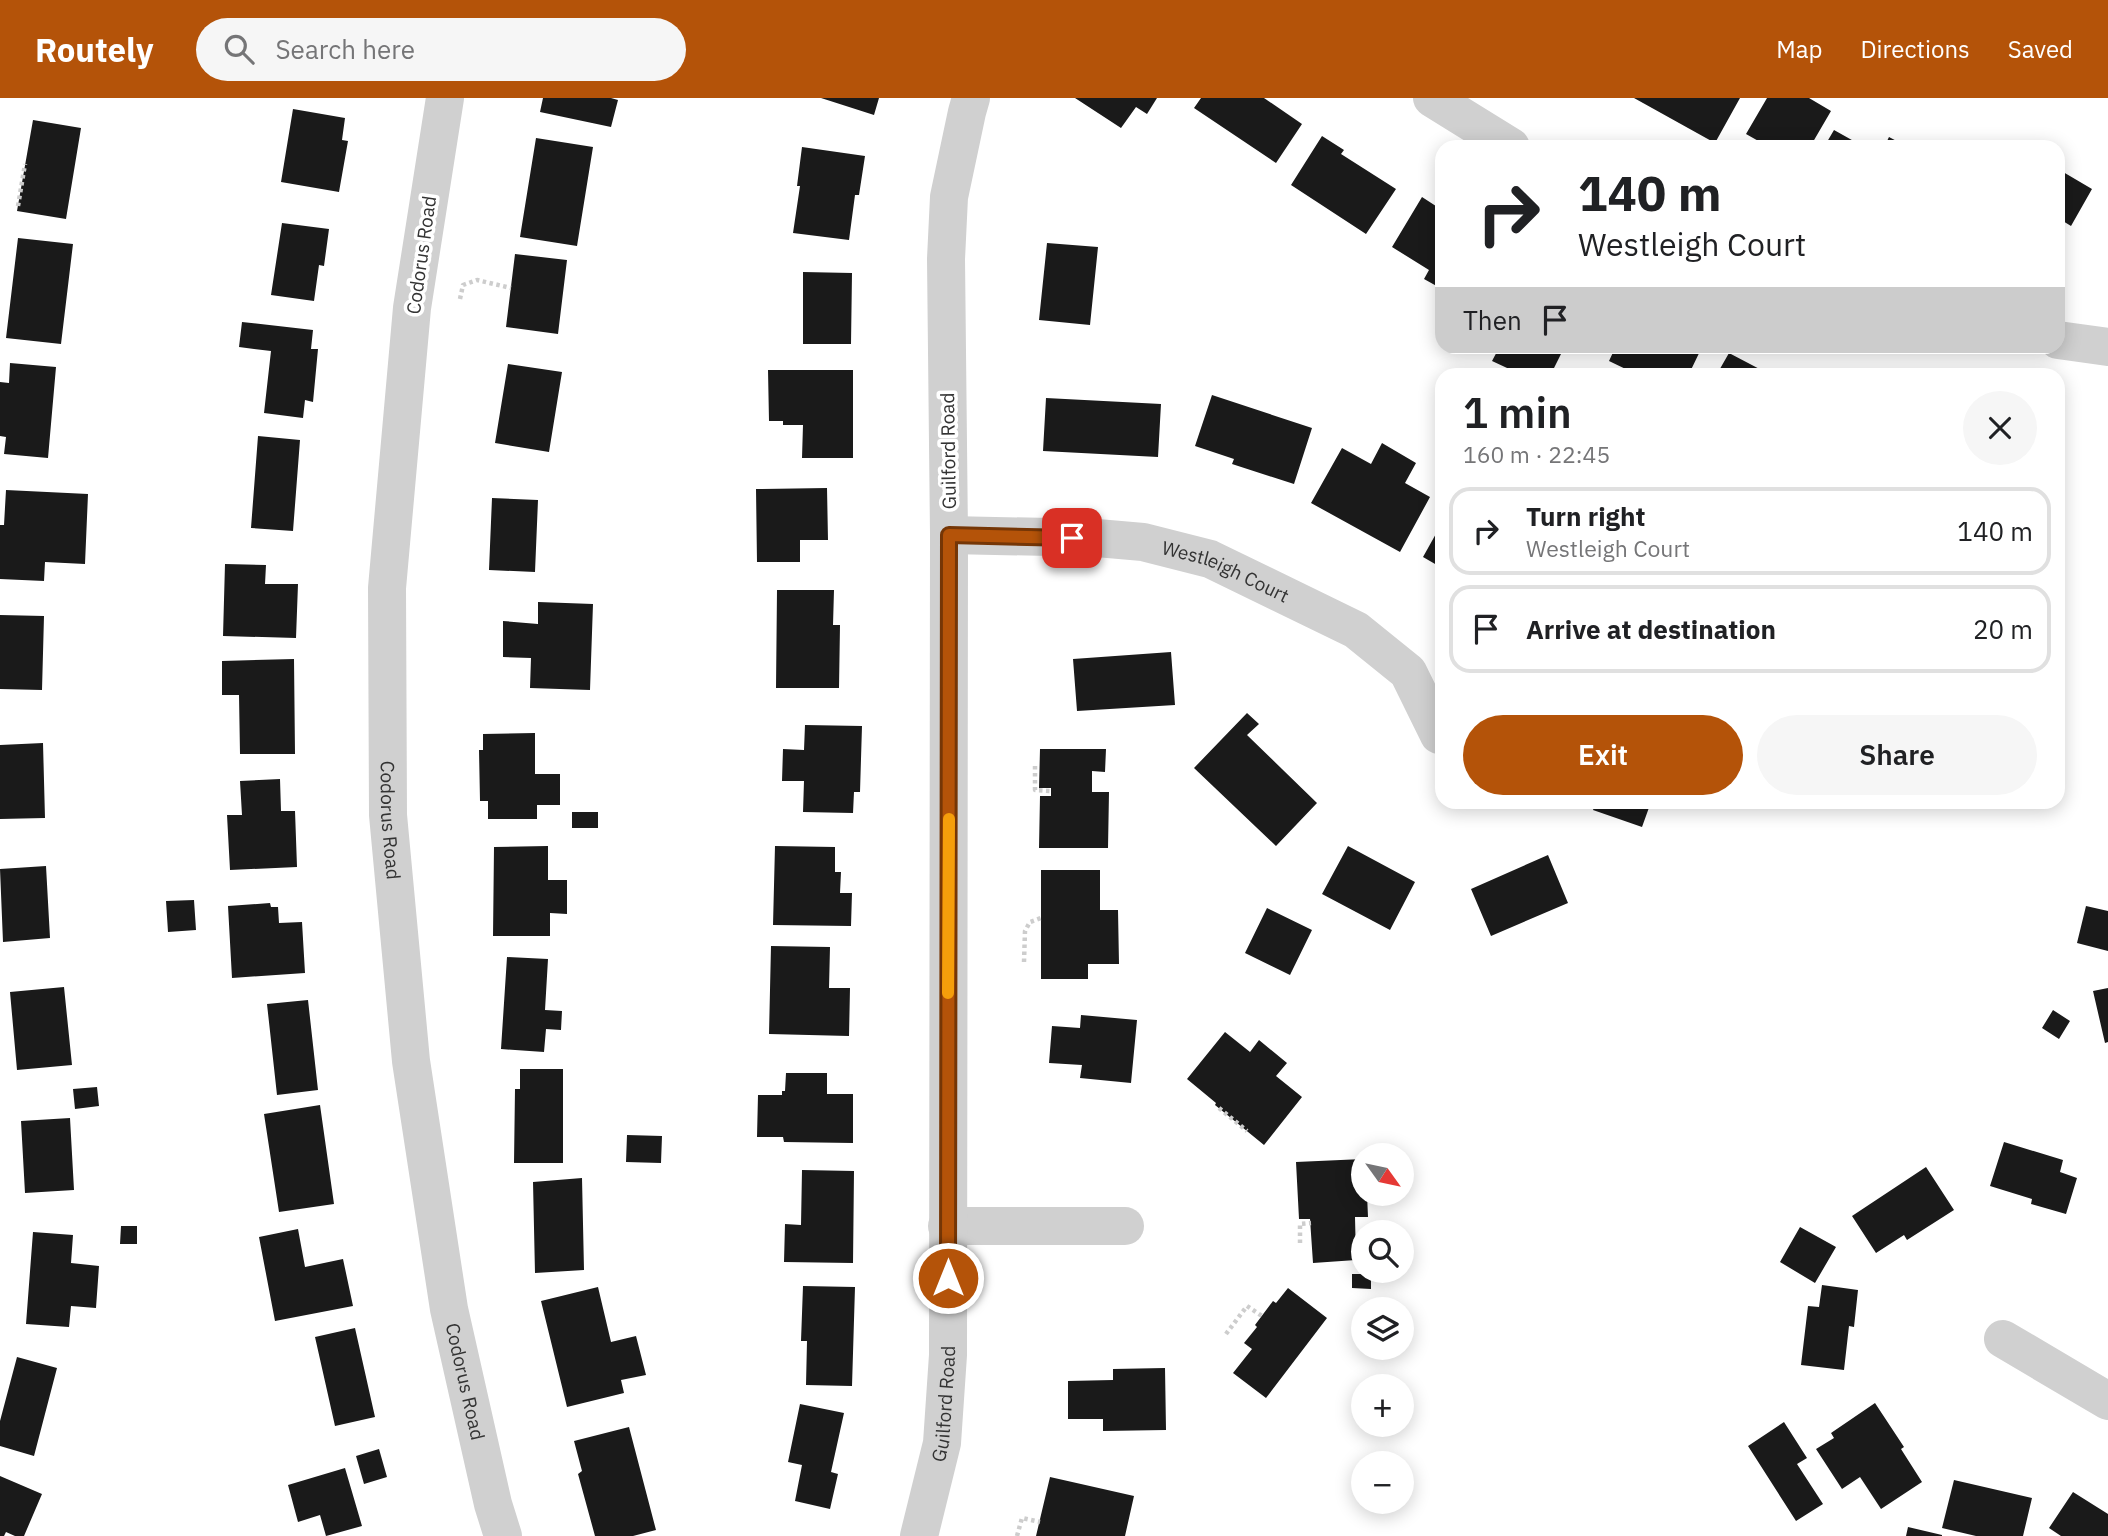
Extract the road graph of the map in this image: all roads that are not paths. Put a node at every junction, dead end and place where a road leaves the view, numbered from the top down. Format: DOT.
graph roads {
  1 [pos="445,98"];
  2 [pos="971,98"];
  3 [pos="1432,98"];
  4 [pos="1500,140"];
  5 [pos="2065,341"];
  6 [pos="2108,347"];
  7 [pos="949,535"];
  8 [pos="1435,727"];
  9 [pos="947,1226"];
  10 [pos="1125,1226"];
  11 [pos="2003,1339"];
  12 [pos="2108,1401"];
  13 [pos="503,1536"];
  14 [pos="919,1536"];
  1 -- 13 [label="street, Codorus Road"];
  2 -- 7 [label="street, Guilford Road"];
  3 -- 4 [label="street"];
  5 -- 6 [label="street"];
  7 -- 8 [label="street, Westleigh Court"];
  7 -- 9 [label="street, Guilford Road"];
  9 -- 10 [label="street"];
  9 -- 14 [label="street, Guilford Road"];
  11 -- 12 [label="street"];
}
